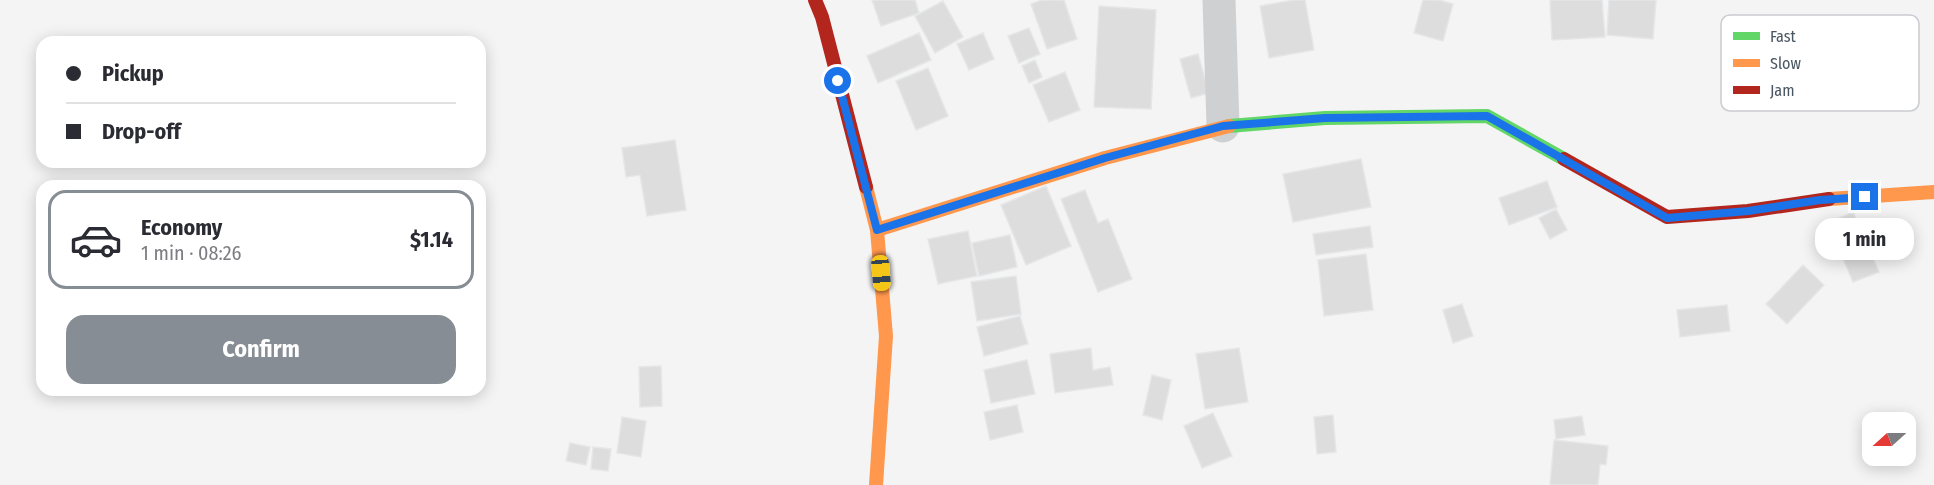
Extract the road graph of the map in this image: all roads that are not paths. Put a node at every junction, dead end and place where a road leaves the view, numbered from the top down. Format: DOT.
graph roads {
  1 [pos="815,0"];
  2 [pos="1220,0"];
  3 [pos="1223,126"];
  4 [pos="1934,192"];
  5 [pos="877,230"];
  6 [pos="876,485"];
  1 -- 5 [label="street"];
  2 -- 3 [label="street"];
  3 -- 4 [label="street"];
  3 -- 5 [label="street"];
  5 -- 6 [label="street"];
}
